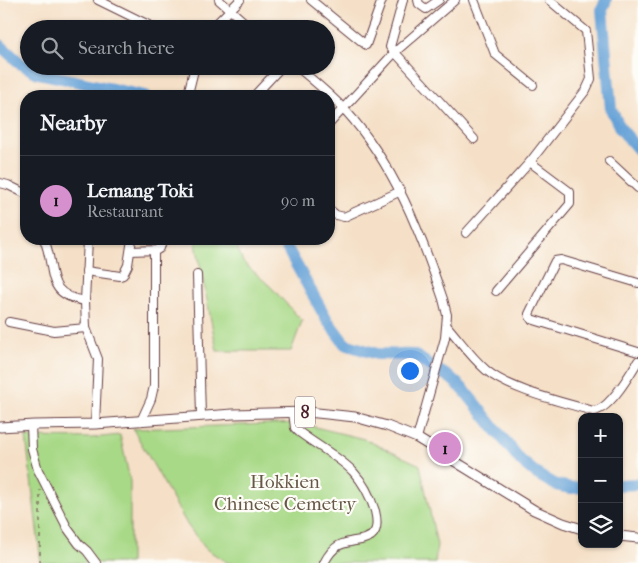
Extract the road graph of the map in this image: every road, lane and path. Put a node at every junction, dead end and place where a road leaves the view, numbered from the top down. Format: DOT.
graph roads {
  1 [pos="98,0"];
  2 [pos="219,0"];
  3 [pos="240,0"];
  4 [pos="311,0"];
  5 [pos="324,0"];
  6 [pos="382,0"];
  7 [pos="403,0"];
  8 [pos="418,0"];
  9 [pos="439,0"];
  10 [pos="455,0"];
  11 [pos="474,0"];
  12 [pos="549,0"];
  13 [pos="321,8"];
  14 [pos="230,10"];
  15 [pos="139,20"];
  16 [pos="220,20"];
  17 [pos="242,20"];
  18 [pos="395,52"];
  19 [pos="193,75"];
  20 [pos="274,75"];
  21 [pos="306,75"];
  22 [pos="533,85"];
  23 [pos="189,90"];
  24 [pos="260,90"];
  25 [pos="323,90"];
  26 [pos="335,100"];
  27 [pos="344,108"];
  28 [pos="335,118"];
  29 [pos="474,139"];
  30 [pos="609,161"];
  31 [pos="530,162"];
  32 [pos="0,183"];
  33 [pos="638,188"];
  34 [pos="20,191"];
  35 [pos="401,192"];
  36 [pos="335,215"];
  37 [pos="466,233"];
  38 [pos="46,245"];
  39 [pos="88,245"];
  40 [pos="131,245"];
  41 [pos="161,245"];
  42 [pos="131,250"];
  43 [pos="154,251"];
  44 [pos="86,271"];
  45 [pos="197,275"];
  46 [pos="638,284"];
  47 [pos="496,291"];
  48 [pos="85,301"];
  49 [pos="9,322"];
  50 [pos="447,326"];
  51 [pos="86,328"];
  52 [pos="638,352"];
  53 [pos="638,361"];
  54 [pos="293,412"];
  55 [pos="201,415"];
  56 [pos="141,421"];
  57 [pos="95,424"];
  58 [pos="31,425"];
  59 [pos="0,428"];
  60 [pos="417,438"];
  61 [pos="40,486"];
  62 [pos="578,528"];
  63 [pos="623,536"];
  64 [pos="638,538"];
  65 [pos="40,563"];
  66 [pos="96,563"];
  67 [pos="324,563"];
  1 -- 15 [label="street"];
  2 -- 14 [label="street"];
  3 -- 14 [label="street"];
  4 -- 13 [label="street"];
  5 -- 13 [label="street"];
  6 -- 13 [label="street"];
  7 -- 18 [label="street"];
  8 -- 9 [label="street"];
  10 -- 18 [label="street"];
  11 -- 22 [label="street"];
  12 -- 31 [label="street"];
  14 -- 16 [label="street"];
  14 -- 17 [label="street"];
  18 -- 27 [label="street"];
  18 -- 29 [label="street"];
  19 -- 23 [label="street"];
  20 -- 24 [label="street"];
  21 -- 25 [label="street"];
  26 -- 27 [label="street"];
  27 -- 28 [label="street"];
  27 -- 35 [label="street"];
  30 -- 33 [label="street"];
  31 -- 37 [label="street"];
  31 -- 47 [label="street"];
  32 -- 34 [label="street"];
  35 -- 36 [label="street"];
  35 -- 50 [label="street"];
  38 -- 48 [label="street"];
  39 -- 44 [label="street"];
  40 -- 42 [label="street"];
  41 -- 43 [label="street"];
  42 -- 43 [label="street"];
  42 -- 44 [label="street"];
  43 -- 56 [label="street"];
  44 -- 48 [label="street"];
  45 -- 55 [label="street"];
  46 -- 52 [label="street"];
  48 -- 51 [label="street"];
  49 -- 51 [label="street"];
  50 -- 53 [label="street"];
  50 -- 60 [label="street"];
  51 -- 57 [label="street"];
  54 -- 55 [label="main road, 8"];
  54 -- 60 [label="main road, 8"];
  54 -- 67 [label="street"];
  55 -- 56 [label="main road, 8"];
  56 -- 57 [label="main road, 8"];
  57 -- 58 [label="main road, 8"];
  58 -- 59 [label="main road, 8"];
  58 -- 66 [label="street"];
  60 -- 62 [label="main road, 8"];
  61 -- 65 [label="path"];
  63 -- 64 [label="main road"];
}
